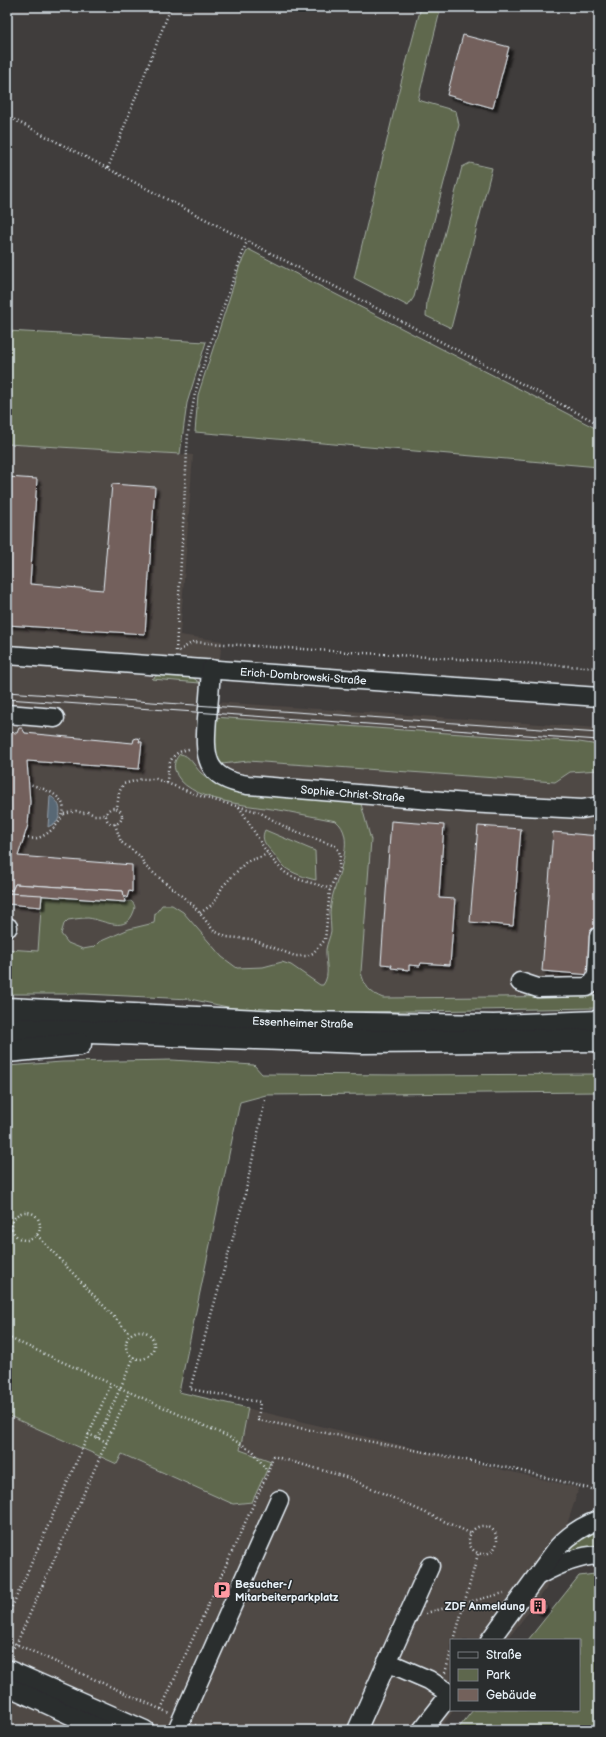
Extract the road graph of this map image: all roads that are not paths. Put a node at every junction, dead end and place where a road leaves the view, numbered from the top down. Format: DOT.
graph roads {
  1 [pos="7,655"];
  2 [pos="211,668"];
  3 [pos="599,696"];
  4 [pos="7,714"];
  5 [pos="55,718"];
  6 [pos="599,806"];
  7 [pos="599,936"];
  8 [pos="520,982"];
  9 [pos="7,1009"];
  10 [pos="599,1022"];
  11 [pos="7,1030"];
  12 [pos="151,1036"];
  13 [pos="599,1040"];
  14 [pos="7,1051"];
  15 [pos="279,1500"];
  16 [pos="599,1520"];
  17 [pos="599,1555"];
  18 [pos="430,1566"];
  19 [pos="538,1576"];
  20 [pos="491,1639"];
  21 [pos="387,1662"];
  22 [pos="7,1669"];
  23 [pos="7,1686"];
  24 [pos="447,1691"];
  25 [pos="179,1724"];
  26 [pos="103,1730"];
  27 [pos="145,1730"];
  28 [pos="357,1730"];
  29 [pos="422,1730"];
  1 -- 2 [label="street, Erich-Dombrowski-Straße"];
  2 -- 3 [label="street, Erich-Dombrowski-Straße"];
  2 -- 6 [label="street, Sophie-Christ-Straße"];
  4 -- 5 [label="street"];
  7 -- 8 [label="street"];
  9 -- 10 [label="main road, Essenheimer Straße"];
  11 -- 12 [label="main road, Essenheimer Straße"];
  12 -- 13 [label="main road, Essenheimer Straße"];
  12 -- 14 [label="main road"];
  15 -- 25 [label="street"];
  16 -- 19 [label="street"];
  17 -- 19 [label="street"];
  18 -- 21 [label="street"];
  19 -- 20 [label="street"];
  21 -- 24 [label="street"];
  21 -- 28 [label="street"];
  22 -- 27 [label="street"];
  23 -- 26 [label="street"];
  24 -- 29 [label="street"];
}
